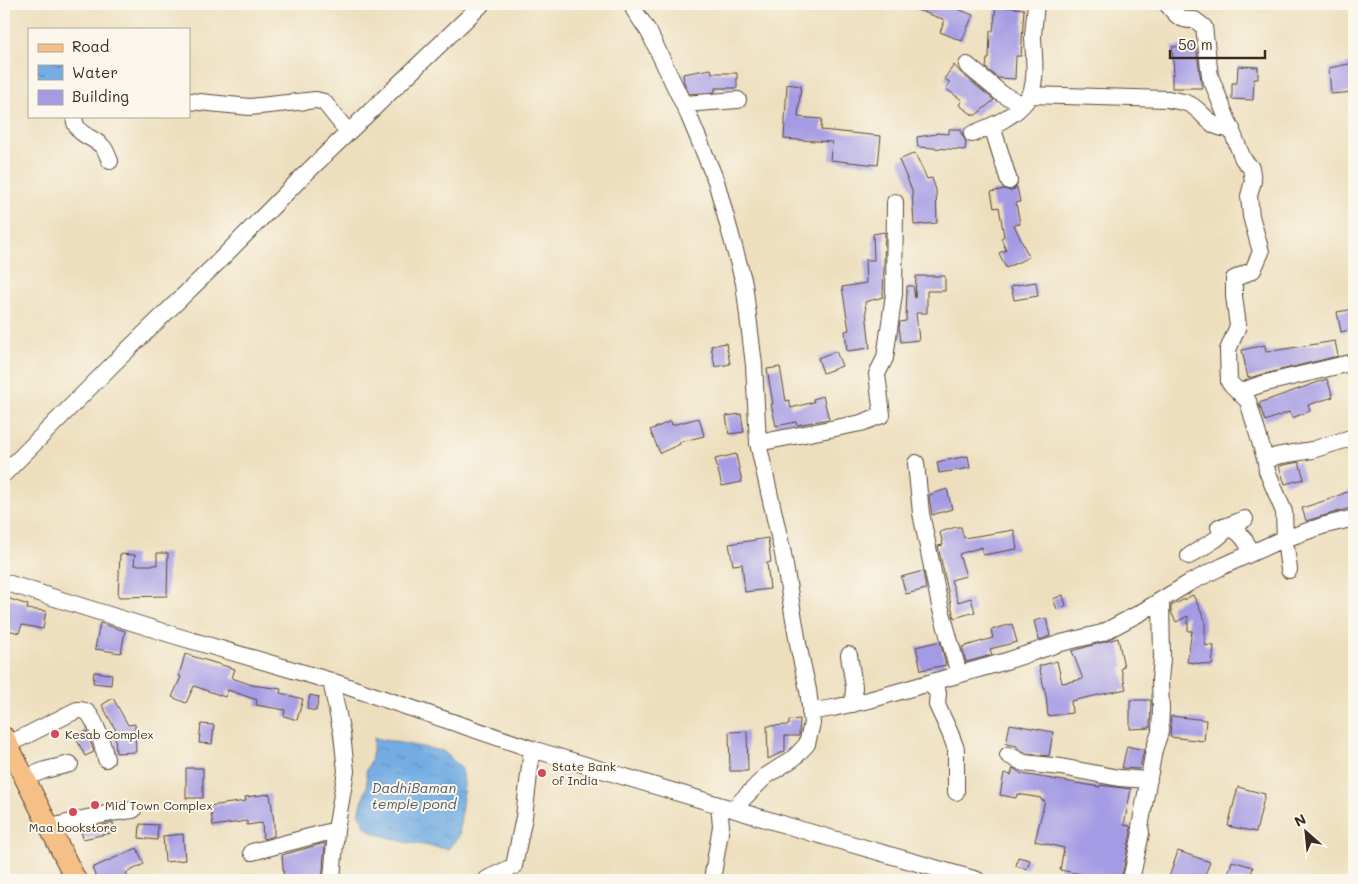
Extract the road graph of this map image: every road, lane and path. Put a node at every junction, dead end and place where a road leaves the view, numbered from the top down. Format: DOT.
graph roads {
  1 [pos="482,4"];
  2 [pos="633,4"];
  3 [pos="1036,4"];
  4 [pos="1167,4"];
  5 [pos="966,65"];
  6 [pos="1026,99"];
  7 [pos="738,100"];
  8 [pos="190,101"];
  9 [pos="684,104"];
  10 [pos="74,118"];
  11 [pos="992,126"];
  12 [pos="1232,129"];
  13 [pos="348,132"];
  14 [pos="972,134"];
  15 [pos="110,161"];
  16 [pos="1009,181"];
  17 [pos="895,202"];
  18 [pos="1354,362"];
  19 [pos="1239,392"];
  20 [pos="1354,437"];
  21 [pos="758,443"];
  22 [pos="1266,462"];
  23 [pos="916,463"];
  24 [pos="4,474"];
  25 [pos="1354,518"];
  26 [pos="1245,519"];
  27 [pos="1222,527"];
  28 [pos="1285,539"];
  29 [pos="1252,553"];
  30 [pos="1189,556"];
  31 [pos="1289,570"];
  32 [pos="4,582"];
  33 [pos="1161,600"];
  34 [pos="849,655"];
  35 [pos="959,674"];
  36 [pos="330,681"];
  37 [pos="929,683"];
  38 [pos="853,704"];
  39 [pos="810,712"];
  40 [pos="6,741"];
  41 [pos="532,749"];
  42 [pos="1008,755"];
  43 [pos="106,759"];
  44 [pos="70,764"];
  45 [pos="25,778"];
  46 [pos="1149,780"];
  47 [pos="956,792"];
  48 [pos="726,807"];
  49 [pos="133,810"];
  50 [pos="49,828"];
  51 [pos="336,830"];
  52 [pos="252,852"];
  53 [pos="487,879"];
  54 [pos="76,880"];
  55 [pos="332,880"];
  56 [pos="712,880"];
  57 [pos="977,880"];
  58 [pos="1130,880"];
  1 -- 13 [label="street"];
  2 -- 9 [label="street"];
  3 -- 6 [label="street"];
  4 -- 12 [label="street"];
  5 -- 6 [label="street"];
  6 -- 11 [label="street"];
  6 -- 12 [label="street"];
  7 -- 9 [label="street"];
  8 -- 13 [label="street"];
  9 -- 21 [label="street"];
  10 -- 15 [label="street"];
  11 -- 14 [label="street"];
  11 -- 16 [label="street"];
  12 -- 19 [label="street"];
  13 -- 24 [label="street"];
  17 -- 21 [label="street"];
  18 -- 19 [label="street"];
  19 -- 22 [label="street"];
  20 -- 22 [label="street"];
  21 -- 39 [label="street"];
  22 -- 28 [label="street"];
  23 -- 35 [label="street"];
  25 -- 28 [label="street"];
  26 -- 27 [label="street"];
  27 -- 29 [label="street"];
  27 -- 30 [label="street"];
  28 -- 29 [label="street"];
  28 -- 31 [label="street"];
  29 -- 33 [label="street"];
  32 -- 36 [label="street"];
  33 -- 35 [label="street"];
  33 -- 46 [label="street"];
  34 -- 38 [label="street"];
  35 -- 37 [label="street"];
  36 -- 41 [label="street"];
  36 -- 51 [label="street"];
  37 -- 38 [label="street"];
  37 -- 47 [label="street"];
  38 -- 39 [label="street"];
  39 -- 48 [label="street"];
  40 -- 43 [label="street"];
  40 -- 45 [label="main road"];
  41 -- 48 [label="street"];
  41 -- 53 [label="street"];
  42 -- 46 [label="street"];
  44 -- 45 [label="street"];
  45 -- 50 [label="main road"];
  46 -- 58 [label="street"];
  48 -- 56 [label="street"];
  48 -- 57 [label="street"];
  49 -- 50 [label="street"];
  50 -- 54 [label="main road"];
  51 -- 52 [label="street"];
  51 -- 55 [label="street"];
}
